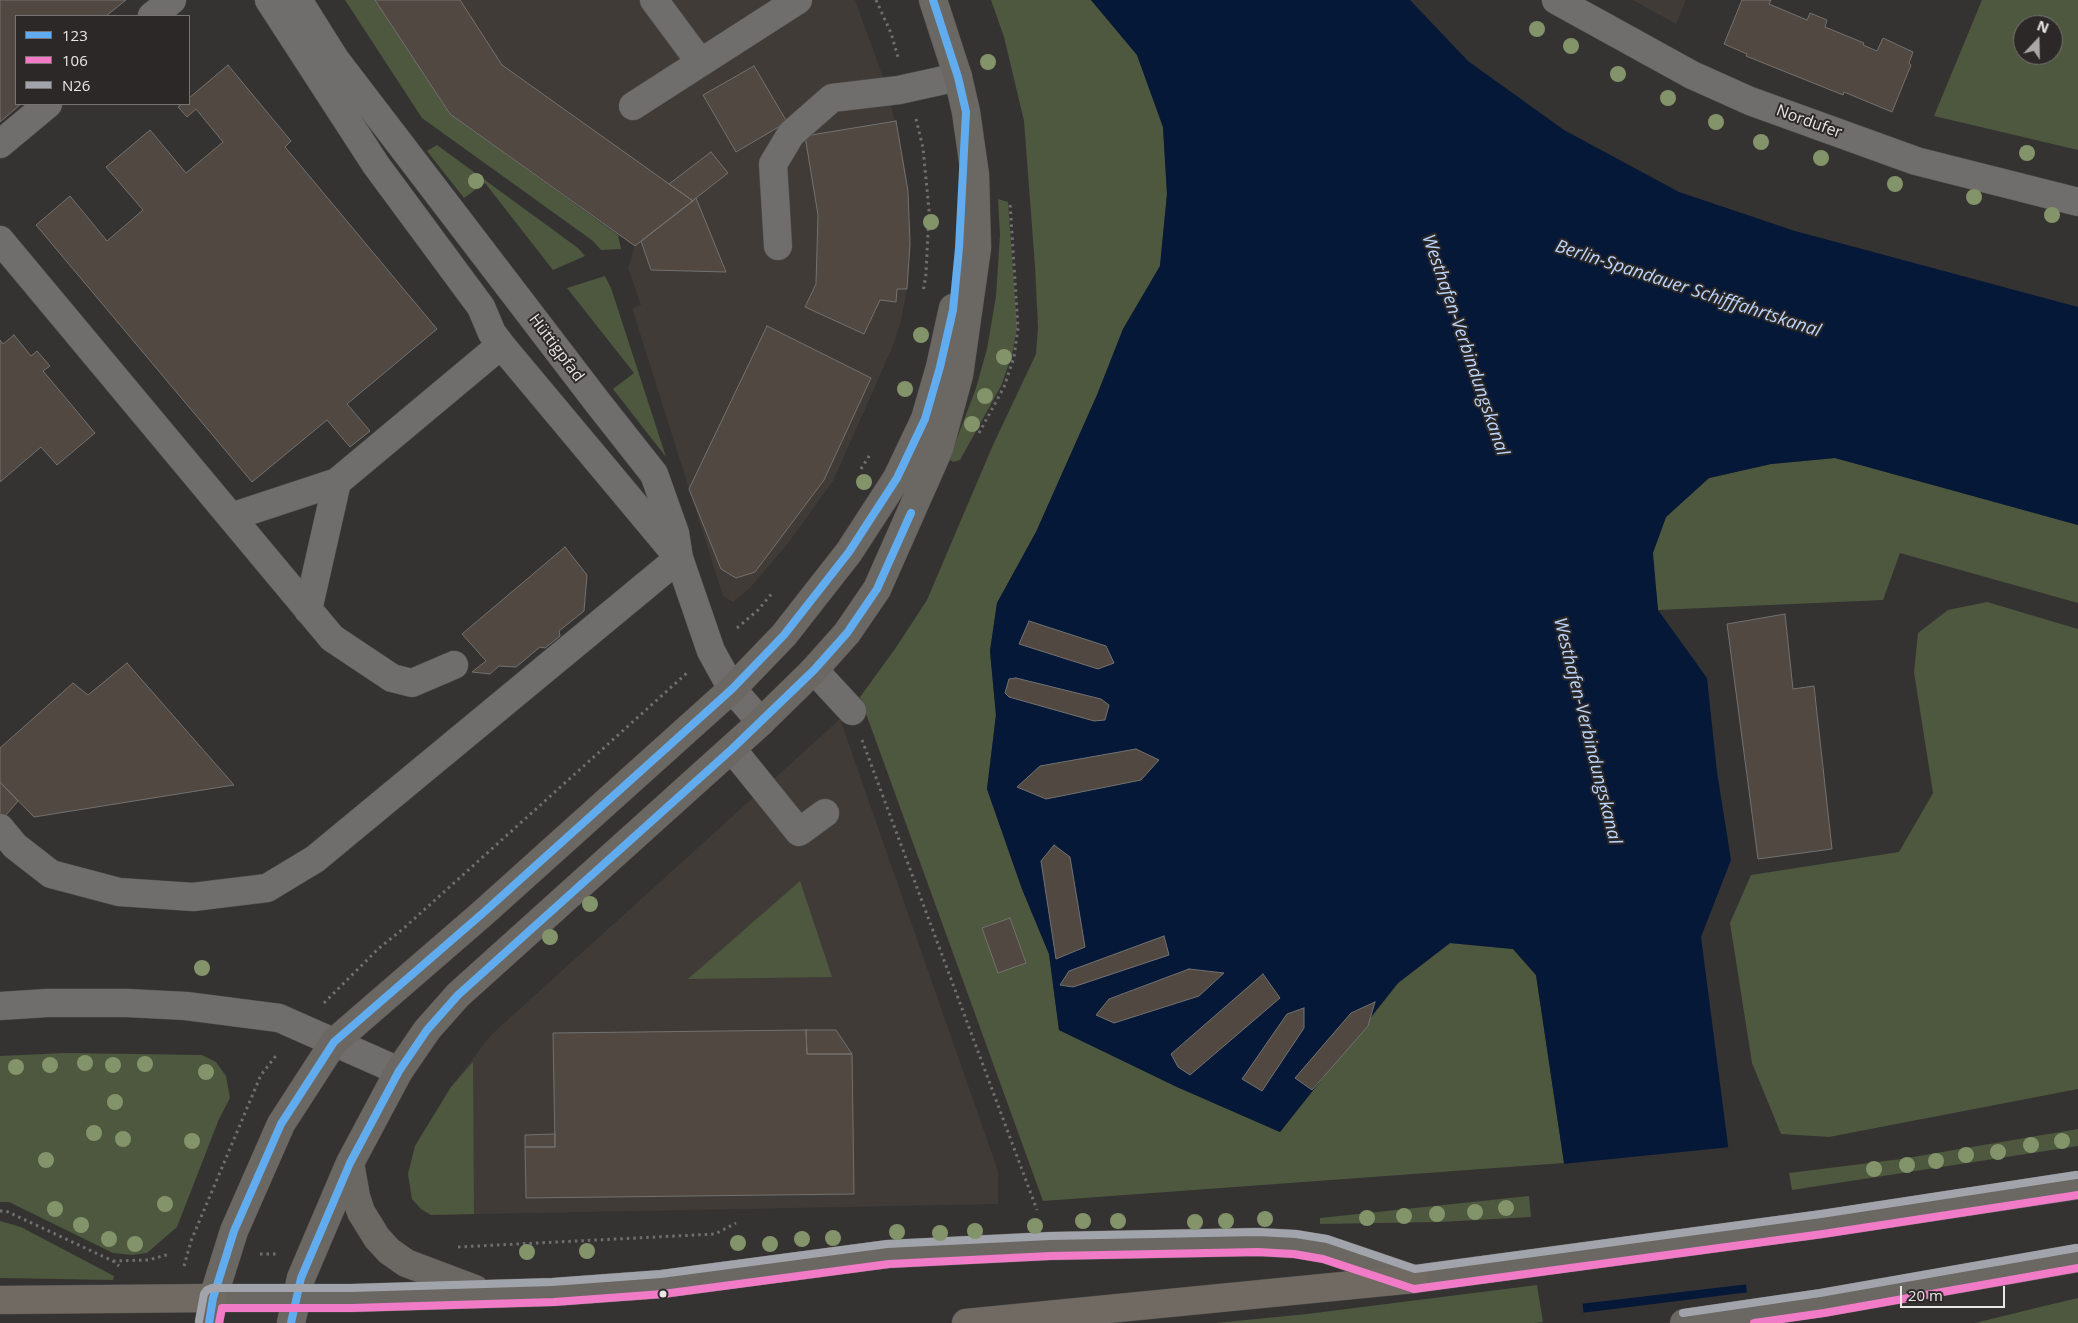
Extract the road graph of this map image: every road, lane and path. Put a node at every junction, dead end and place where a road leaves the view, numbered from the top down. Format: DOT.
graph roads {
  1 [pos="172,0"];
  2 [pos="269,0"];
  3 [pos="298,0"];
  4 [pos="654,0"];
  5 [pos="798,0"];
  6 [pos="876,0"];
  7 [pos="933,0"];
  8 [pos="1556,0"];
  9 [pos="153,15"];
  10 [pos="700,62"];
  11 [pos="958,77"];
  12 [pos="908,88"];
  13 [pos="47,105"];
  14 [pos="633,106"];
  15 [pos="966,112"];
  16 [pos="0,144"];
  17 [pos="2078,202"];
  18 [pos="0,240"];
  19 [pos="778,246"];
  20 [pos="921,300"];
  21 [pos="501,345"];
  22 [pos="875,444"];
  23 [pos="858,476"];
  24 [pos="337,482"];
  25 [pos="231,517"];
  26 [pos="679,558"];
  27 [pos="775,590"];
  28 [pos="308,610"];
  29 [pos="748,619"];
  30 [pos="454,665"];
  31 [pos="814,670"];
  32 [pos="732,689"];
  33 [pos="646,709"];
  34 [pos="852,712"];
  35 [pos="761,722"];
  36 [pos="732,749"];
  37 [pos="825,813"];
  38 [pos="0,828"];
  39 [pos="0,1006"];
  40 [pos="300,1027"];
  41 [pos="334,1042"];
  42 [pos="399,1071"];
  43 [pos="350,1163"];
  44 [pos="2078,1185"];
  45 [pos="1037,1210"];
  46 [pos="0,1211"];
  47 [pos="736,1223"];
  48 [pos="453,1244"];
  49 [pos="170,1254"];
  50 [pos="186,1254"];
  51 [pos="255,1254"];
  52 [pos="278,1254"];
  53 [pos="2078,1258"];
  54 [pos="1414,1279"];
  55 [pos="488,1294"];
  56 [pos="0,1300"];
  57 [pos="210,1313"];
  58 [pos="293,1313"];
  59 [pos="966,1323"];
  60 [pos="1684,1323"];
  1 -- 9 [label="street"];
  2 -- 21 [label="street"];
  3 -- 26 [label="street, Hüttigpfad"];
  4 -- 10 [label="street"];
  5 -- 10 [label="street"];
  6 -- 12 [label="path"];
  7 -- 11 [label="main road"];
  8 -- 17 [label="street, Nordufer"];
  10 -- 14 [label="street"];
  11 -- 12 [label="street"];
  11 -- 15 [label="main road"];
  12 -- 19 [label="street"];
  12 -- 20 [label="path"];
  13 -- 16 [label="street"];
  15 -- 31 [label="main road"];
  15 -- 32 [label="main road"];
  18 -- 25 [label="street"];
  21 -- 24 [label="street"];
  21 -- 26 [label="street"];
  22 -- 23 [label="path"];
  24 -- 25 [label="street"];
  24 -- 28 [label="street"];
  25 -- 28 [label="street"];
  26 -- 32 [label="street, Hüttigpfad"];
  26 -- 38 [label="street"];
  27 -- 29 [label="path"];
  28 -- 30 [label="street"];
  31 -- 34 [label="street"];
  31 -- 35 [label="main road"];
  32 -- 35 [label="street, Hüttigpfad"];
  32 -- 41 [label="main road"];
  33 -- 40 [label="path"];
  34 -- 45 [label="path"];
  35 -- 36 [label="main road"];
  36 -- 37 [label="street"];
  36 -- 42 [label="main road"];
  39 -- 40 [label="street"];
  40 -- 41 [label="street"];
  40 -- 50 [label="path"];
  41 -- 42 [label="street"];
  41 -- 57 [label="main road"];
  42 -- 43 [label="main road"];
  43 -- 55 [label="main road"];
  43 -- 58 [label="main road"];
  44 -- 54 [label="main road"];
  46 -- 49 [label="path"];
  47 -- 48 [label="path"];
  51 -- 52 [label="path"];
  53 -- 60 [label="main road"];
  54 -- 55 [label="main road"];
  54 -- 59 [label="highway"];
  55 -- 58 [label="main road"];
  56 -- 57 [label="highway"];
  57 -- 58 [label="main road"];
}
